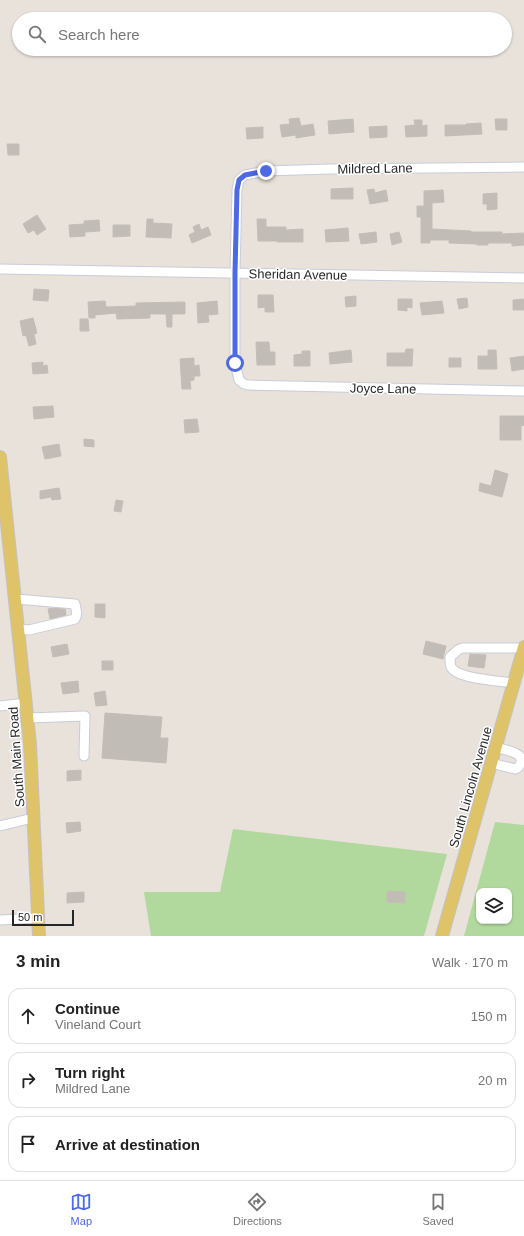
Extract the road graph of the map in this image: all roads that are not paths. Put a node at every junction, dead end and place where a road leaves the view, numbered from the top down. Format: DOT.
graph roads {
  1 [pos="524,167"];
  2 [pos="0,269"];
  3 [pos="235,273"];
  4 [pos="524,278"];
  5 [pos="524,391"];
  6 [pos="0,457"];
  7 [pos="16,599"];
  8 [pos="19,629"];
  9 [pos="524,648"];
  10 [pos="514,683"];
  11 [pos="26,703"];
  12 [pos="0,706"];
  13 [pos="28,718"];
  14 [pos="496,747"];
  15 [pos="84,756"];
  16 [pos="491,764"];
  17 [pos="33,818"];
  18 [pos="0,826"];
  19 [pos="38,918"];
  20 [pos="0,920"];
  21 [pos="39,936"];
  22 [pos="442,936"];
  1 -- 3 [label="street, Mildred Lane"];
  2 -- 3 [label="street, Sheridan Avenue"];
  3 -- 4 [label="street, Sheridan Avenue"];
  3 -- 5 [label="street, Joyce Lane"];
  6 -- 7 [label="main road, South Main Road"];
  7 -- 8 [label="main road, South Main Road"];
  7 -- 8 [label="street"];
  8 -- 11 [label="main road, South Main Road"];
  9 -- 10 [label="main road, South Lincoln Avenue"];
  9 -- 10 [label="street"];
  10 -- 14 [label="main road, South Lincoln Avenue"];
  11 -- 12 [label="street"];
  11 -- 13 [label="main road, South Main Road"];
  13 -- 15 [label="street"];
  13 -- 17 [label="main road, South Main Road"];
  14 -- 16 [label="main road, South Lincoln Avenue"];
  14 -- 16 [label="street"];
  16 -- 22 [label="main road, South Lincoln Avenue"];
  17 -- 18 [label="street"];
  17 -- 19 [label="main road, South Main Road"];
  19 -- 20 [label="street"];
  19 -- 21 [label="main road, South Main Road"];
}
